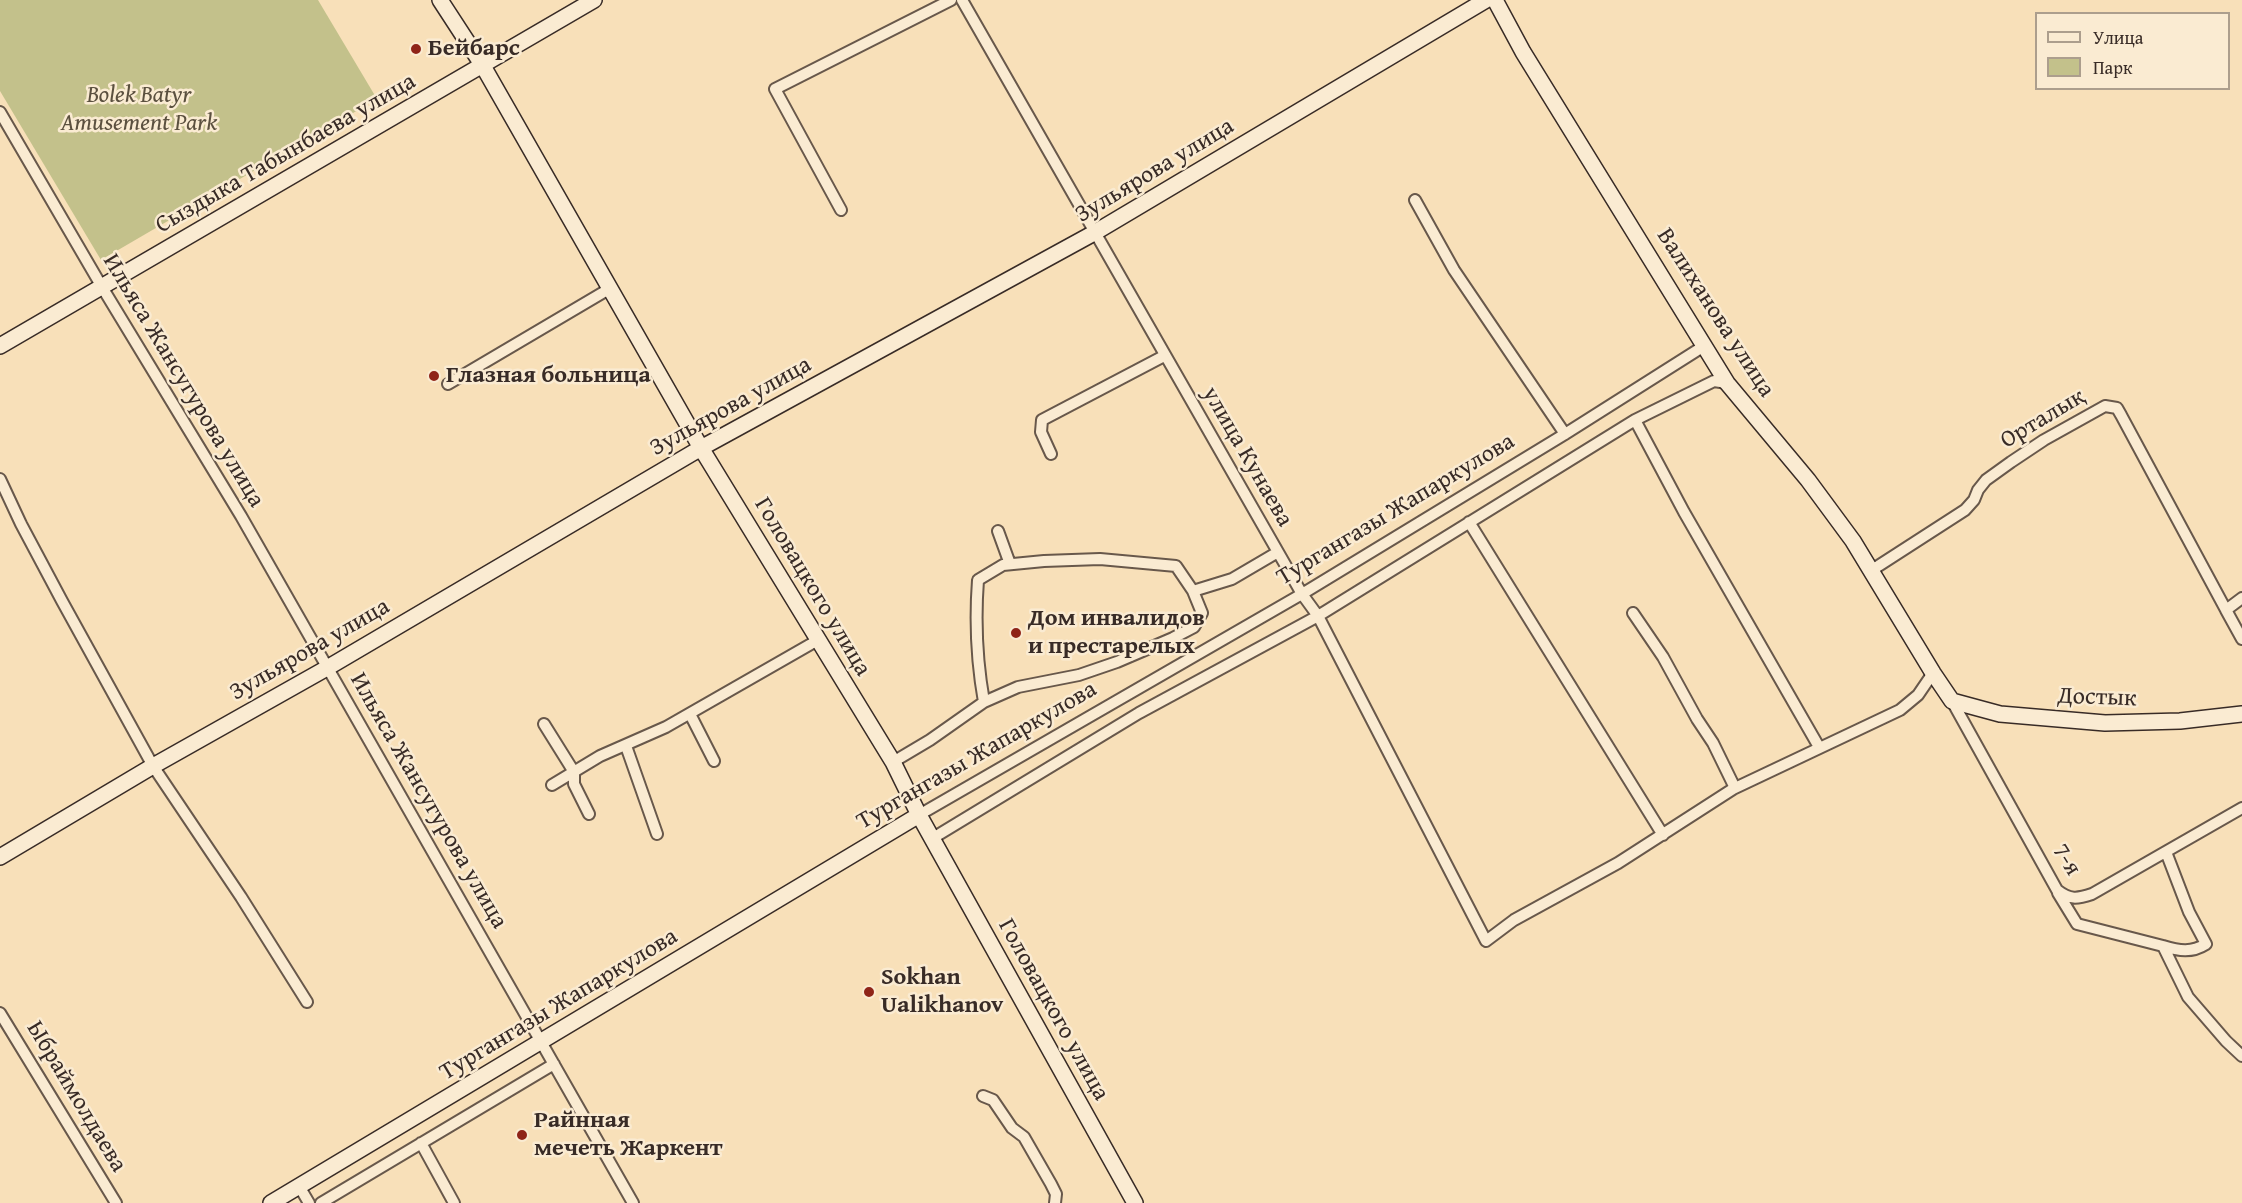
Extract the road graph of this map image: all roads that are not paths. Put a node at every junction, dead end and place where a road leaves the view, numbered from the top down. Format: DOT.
graph roads {
  1 [pos="440,0"];
  2 [pos="594,0"];
  3 [pos="951,0"];
  4 [pos="962,0"];
  5 [pos="1486,0"];
  6 [pos="1495,0"];
  7 [pos="483,66"];
  8 [pos="0,112"];
  9 [pos="1415,200"];
  10 [pos="841,210"];
  11 [pos="1094,233"];
  12 [pos="102,287"];
  13 [pos="609,289"];
  14 [pos="0,346"];
  15 [pos="1704,346"];
  16 [pos="1164,356"];
  17 [pos="1727,383"];
  18 [pos="448,384"];
  19 [pos="1635,420"];
  20 [pos="1565,434"];
  21 [pos="701,448"];
  22 [pos="1051,454"];
  23 [pos="0,479"];
  24 [pos="1469,522"];
  25 [pos="998,531"];
  26 [pos="1278,552"];
  27 [pos="1010,564"];
  28 [pos="1872,570"];
  29 [pos="1192,591"];
  30 [pos="1302,594"];
  31 [pos="2242,598"];
  32 [pos="2226,610"];
  33 [pos="1633,613"];
  34 [pos="1318,616"];
  35 [pos="2242,639"];
  36 [pos="818,640"];
  37 [pos="327,668"];
  38 [pos="1933,673"];
  39 [pos="1952,701"];
  40 [pos="984,702"];
  41 [pos="690,714"];
  42 [pos="2242,714"];
  43 [pos="544,724"];
  44 [pos="626,746"];
  45 [pos="1819,747"];
  46 [pos="714,761"];
  47 [pos="893,762"];
  48 [pos="153,766"];
  49 [pos="574,772"];
  50 [pos="552,785"];
  51 [pos="1735,788"];
  52 [pos="2242,808"];
  53 [pos="588,814"];
  54 [pos="919,815"];
  55 [pos="657,834"];
  56 [pos="1664,835"];
  57 [pos="933,838"];
  58 [pos="2166,852"];
  59 [pos="0,857"];
  60 [pos="2057,890"];
  61 [pos="2163,946"];
  62 [pos="307,1002"];
  63 [pos="0,1013"];
  64 [pos="542,1042"];
  65 [pos="2242,1056"];
  66 [pos="554,1064"];
  67 [pos="983,1096"];
  68 [pos="421,1143"];
  69 [pos="300,1186"];
  70 [pos="116,1203"];
  71 [pos="271,1203"];
  72 [pos="309,1203"];
  73 [pos="321,1203"];
  74 [pos="454,1203"];
  75 [pos="633,1203"];
  76 [pos="1055,1203"];
  77 [pos="1135,1203"];
  1 -- 7 [label="street, Головацкого улица"];
  2 -- 7 [label="street, Сыздыка Табынбаева улица"];
  3 -- 10 [label="street"];
  4 -- 11 [label="street, улица Кунаева"];
  5 -- 11 [label="street, Зульярова улица"];
  6 -- 15 [label="street, Валиханова улица"];
  7 -- 12 [label="street, Сыздыка Табынбаева улица"];
  7 -- 13 [label="street, Головацкого улица"];
  8 -- 12 [label="street, Ильяса Жансугурова улица"];
  9 -- 20 [label="street"];
  11 -- 16 [label="street, улица Кунаева"];
  11 -- 21 [label="street, Зульярова улица"];
  12 -- 14 [label="street, Сыздыка Табынбаева улица"];
  12 -- 37 [label="street, Ильяса Жансугурова улица"];
  13 -- 18 [label="street"];
  13 -- 21 [label="street, Головацкого улица"];
  15 -- 17 [label="street, Валиханова улица"];
  15 -- 20 [label="street, Тургангазы Жапаркулова"];
  16 -- 22 [label="street"];
  16 -- 26 [label="street, улица Кунаева"];
  17 -- 19 [label="street, Тургангазы Жапаркулова"];
  17 -- 28 [label="street, Валиханова улица"];
  19 -- 24 [label="street, Тургангазы Жапаркулова"];
  19 -- 45 [label="street"];
  20 -- 30 [label="street, Тургангазы Жапаркулова"];
  21 -- 36 [label="street, Головацкого улица"];
  21 -- 37 [label="street, Зульярова улица"];
  23 -- 48 [label="street"];
  24 -- 34 [label="street, Тургангазы Жапаркулова"];
  24 -- 56 [label="street"];
  25 -- 27 [label="street"];
  26 -- 29 [label="street"];
  26 -- 30 [label="street, улица Кунаева"];
  27 -- 29 [label="street"];
  27 -- 40 [label="street"];
  28 -- 32 [label="street, Орталық"];
  28 -- 38 [label="street, Валиханова улица"];
  29 -- 40 [label="street"];
  30 -- 34 [label="street, улица Кунаева"];
  30 -- 54 [label="street, Тургангазы Жапаркулова"];
  31 -- 32 [label="street"];
  32 -- 35 [label="street"];
  33 -- 51 [label="street"];
  34 -- 56 [label="street, улица Кунаева"];
  34 -- 57 [label="street, Тургангазы Жапаркулова"];
  36 -- 41 [label="street"];
  36 -- 47 [label="street, Головацкого улица"];
  37 -- 48 [label="street, Зульярова улица"];
  37 -- 64 [label="street, Ильяса Жансугурова улица"];
  38 -- 39 [label="street, Валиханова улица"];
  38 -- 45 [label="street"];
  39 -- 42 [label="street, Достык"];
  39 -- 60 [label="street, 7-я"];
  40 -- 47 [label="street"];
  41 -- 44 [label="street"];
  41 -- 46 [label="street"];
  43 -- 49 [label="street"];
  44 -- 49 [label="street"];
  44 -- 55 [label="street"];
  45 -- 51 [label="street"];
  47 -- 54 [label="street, Головацкого улица"];
  48 -- 59 [label="street, Зульярова улица"];
  48 -- 62 [label="street"];
  49 -- 50 [label="street"];
  49 -- 53 [label="street"];
  51 -- 56 [label="street"];
  52 -- 58 [label="street, 7-я"];
  54 -- 57 [label="street, Головацкого улица"];
  54 -- 64 [label="street, Тургангазы Жапаркулова"];
  57 -- 77 [label="street, Головацкого улица"];
  58 -- 60 [label="street, 7-я"];
  58 -- 61 [label="street"];
  60 -- 61 [label="street"];
  61 -- 65 [label="street"];
  63 -- 70 [label="street, Ыбраймолдаева"];
  64 -- 66 [label="street, Ильяса Жансугурова улица"];
  64 -- 69 [label="street, Тургангазы Жапаркулова"];
  66 -- 68 [label="street"];
  66 -- 75 [label="street, Ильяса Жансугурова улица"];
  67 -- 76 [label="street"];
  68 -- 73 [label="street"];
  68 -- 74 [label="street"];
  69 -- 71 [label="street, Тургангазы Жапаркулова"];
  69 -- 72 [label="street"];
}
